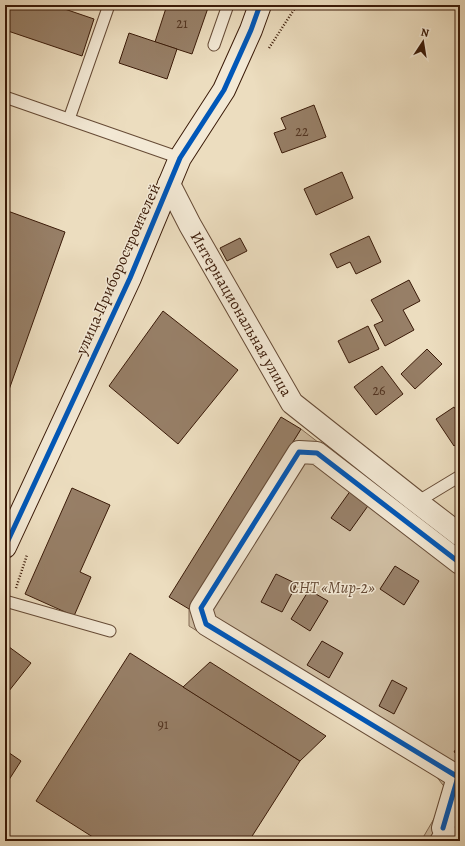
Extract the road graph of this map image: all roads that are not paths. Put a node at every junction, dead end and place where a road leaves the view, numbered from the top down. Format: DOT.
graph roads {
  1 [pos="109,5"];
  2 [pos="228,5"];
  3 [pos="260,5"];
  4 [pos="214,45"];
  5 [pos="5,97"];
  6 [pos="69,119"];
  7 [pos="180,158"];
  8 [pos="169,184"];
  9 [pos="460,476"];
  10 [pos="417,502"];
  11 [pos="460,535"];
  12 [pos="5,547"];
  13 [pos="460,563"];
  14 [pos="5,601"];
  15 [pos="110,631"];
  16 [pos="446,835"];
  1 -- 6 [label="lane"];
  2 -- 4 [label="lane"];
  3 -- 7 [label="street, улица Приборостроителей"];
  5 -- 6 [label="lane"];
  6 -- 7 [label="lane"];
  7 -- 8 [label="street, улица Приборостроителей"];
  8 -- 10 [label="street, Интернациональная улица"];
  8 -- 12 [label="street, улица Приборостроителей"];
  9 -- 10 [label="lane"];
  10 -- 11 [label="street, Интернациональная улица"];
  13 -- 16 [label="street"];
  14 -- 15 [label="lane"];
}
